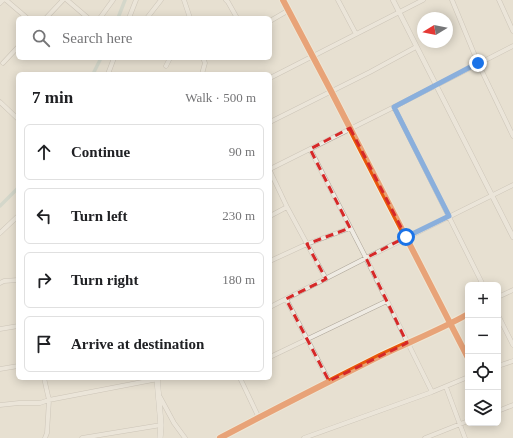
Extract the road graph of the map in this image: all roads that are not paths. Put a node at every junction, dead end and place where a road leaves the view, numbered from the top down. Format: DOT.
graph roads {
  1 [pos="3,0"];
  2 [pos="6,0"];
  3 [pos="63,0"];
  4 [pos="67,0"];
  5 [pos="113,0"];
  6 [pos="136,0"];
  7 [pos="161,0"];
  8 [pos="184,0"];
  9 [pos="226,0"];
  10 [pos="283,0"];
  11 [pos="338,0"];
  12 [pos="393,0"];
  13 [pos="423,0"];
  14 [pos="452,0"];
  15 [pos="499,0"];
  16 [pos="0,3"];
  17 [pos="289,10"];
  18 [pos="399,12"];
  19 [pos="25,16"];
  20 [pos="48,16"];
  21 [pos="86,16"];
  22 [pos="101,16"];
  23 [pos="130,16"];
  24 [pos="149,16"];
  25 [pos="189,16"];
  26 [pos="236,16"];
  27 [pos="272,20"];
  28 [pos="513,31"];
  29 [pos="356,34"];
  30 [pos="513,46"];
  31 [pos="416,47"];
  32 [pos="16,49"];
  33 [pos="313,56"];
  34 [pos="113,60"];
  35 [pos="169,60"];
  36 [pos="204,60"];
  37 [pos="2,63"];
  38 [pos="478,63"];
  39 [pos="166,66"];
  40 [pos="109,72"];
  41 [pos="203,72"];
  42 [pos="272,77"];
  43 [pos="436,86"];
  44 [pos="332,91"];
  45 [pos="0,102"];
  46 [pos="394,107"];
  47 [pos="16,117"];
  48 [pos="272,121"];
  49 [pos="350,128"];
  50 [pos="513,136"];
  51 [pos="310,149"];
  52 [pos="272,169"];
  53 [pos="272,174"];
  54 [pos="513,184"];
  55 [pos="492,196"];
  56 [pos="287,207"];
  57 [pos="272,215"];
  58 [pos="449,216"];
  59 [pos="16,218"];
  60 [pos="350,228"];
  61 [pos="0,233"];
  62 [pos="406,237"];
  63 [pos="513,237"];
  64 [pos="307,244"];
  65 [pos="366,258"];
  66 [pos="272,260"];
  67 [pos="326,279"];
  68 [pos="16,280"];
  69 [pos="482,282"];
  70 [pos="0,283"];
  71 [pos="513,290"];
  72 [pos="501,296"];
  73 [pos="286,299"];
  74 [pos="387,301"];
  75 [pos="272,306"];
  76 [pos="465,316"];
  77 [pos="500,318"];
  78 [pos="450,324"];
  79 [pos="16,326"];
  80 [pos="0,329"];
  81 [pos="307,339"];
  82 [pos="407,343"];
  83 [pos="513,345"];
  84 [pos="466,354"];
  85 [pos="272,356"];
  86 [pos="513,361"];
  87 [pos="501,365"];
  88 [pos="16,366"];
  89 [pos="0,369"];
  90 [pos="465,378"];
  91 [pos="44,380"];
  92 [pos="152,380"];
  93 [pos="157,380"];
  94 [pos="241,380"];
  95 [pos="329,381"];
  96 [pos="446,387"];
  97 [pos="432,392"];
  98 [pos="160,397"];
  99 [pos="49,400"];
  100 [pos="0,405"];
  101 [pos="513,406"];
  102 [pos="501,410"];
  103 [pos="259,418"];
  104 [pos="465,422"];
  105 [pos="460,424"];
  106 [pos="161,425"];
  107 [pos="45,438"];
  108 [pos="82,438"];
  109 [pos="160,438"];
  110 [pos="184,438"];
  111 [pos="220,438"];
  112 [pos="304,438"];
  113 [pos="425,438"];
  114 [pos="465,438"];
  1 -- 16 [label="street"];
  2 -- 19 [label="street"];
  3 -- 20 [label="street"];
  4 -- 21 [label="street"];
  5 -- 22 [label="street"];
  6 -- 23 [label="street"];
  7 -- 24 [label="street"];
  8 -- 25 [label="street"];
  9 -- 26 [label="street"];
  10 -- 17 [label="street"];
  11 -- 29 [label="street"];
  12 -- 18 [label="street"];
  13 -- 18 [label="street"];
  14 -- 38 [label="street"];
  15 -- 28 [label="street"];
  17 -- 27 [label="street"];
  17 -- 33 [label="street"];
  18 -- 29 [label="street"];
  18 -- 31 [label="street"];
  29 -- 33 [label="street"];
  30 -- 38 [label="street"];
  31 -- 43 [label="street"];
  31 -- 44 [label="street"];
  32 -- 37 [label="street"];
  33 -- 42 [label="street"];
  33 -- 44 [label="street"];
  34 -- 40 [label="street"];
  35 -- 39 [label="street"];
  36 -- 41 [label="street"];
  38 -- 43 [label="street"];
  38 -- 50 [label="street"];
  43 -- 46 [label="street"];
  43 -- 55 [label="street"];
  44 -- 48 [label="street"];
  44 -- 49 [label="street"];
  45 -- 47 [label="street"];
  46 -- 49 [label="street"];
  46 -- 58 [label="street"];
  49 -- 51 [label="street"];
  49 -- 62 [label="street"];
  51 -- 52 [label="street"];
  51 -- 60 [label="street"];
  53 -- 56 [label="street"];
  54 -- 55 [label="street"];
  55 -- 58 [label="street"];
  55 -- 63 [label="street"];
  56 -- 57 [label="street"];
  56 -- 64 [label="street"];
  58 -- 62 [label="street"];
  58 -- 69 [label="street"];
  59 -- 61 [label="street"];
  60 -- 64 [label="street"];
  60 -- 65 [label="street"];
  62 -- 65 [label="street"];
  62 -- 78 [label="street"];
  64 -- 66 [label="street"];
  64 -- 67 [label="street"];
  65 -- 67 [label="street"];
  65 -- 74 [label="street"];
  67 -- 73 [label="street"];
  68 -- 70 [label="street"];
  71 -- 72 [label="street"];
  73 -- 75 [label="street"];
  73 -- 81 [label="street"];
  74 -- 81 [label="street"];
  74 -- 82 [label="street"];
  76 -- 78 [label="street"];
  77 -- 83 [label="street"];
  78 -- 82 [label="street"];
  78 -- 84 [label="street"];
  79 -- 80 [label="street"];
  81 -- 85 [label="street"];
  81 -- 95 [label="street"];
  82 -- 95 [label="street"];
  82 -- 97 [label="street"];
  86 -- 87 [label="street"];
  88 -- 89 [label="street"];
  90 -- 96 [label="street"];
  91 -- 99 [label="street"];
  92 -- 99 [label="street"];
  93 -- 98 [label="main road"];
  94 -- 103 [label="street"];
  95 -- 103 [label="street"];
  96 -- 97 [label="street"];
  96 -- 105 [label="street"];
  97 -- 112 [label="street"];
  98 -- 106 [label="main road"];
  98 -- 110 [label="street"];
  99 -- 100 [label="street"];
  99 -- 107 [label="street"];
  101 -- 102 [label="street"];
  103 -- 111 [label="street"];
  104 -- 105 [label="street"];
  105 -- 113 [label="street"];
  105 -- 114 [label="street"];
  106 -- 108 [label="street"];
  106 -- 109 [label="main road"];
}
